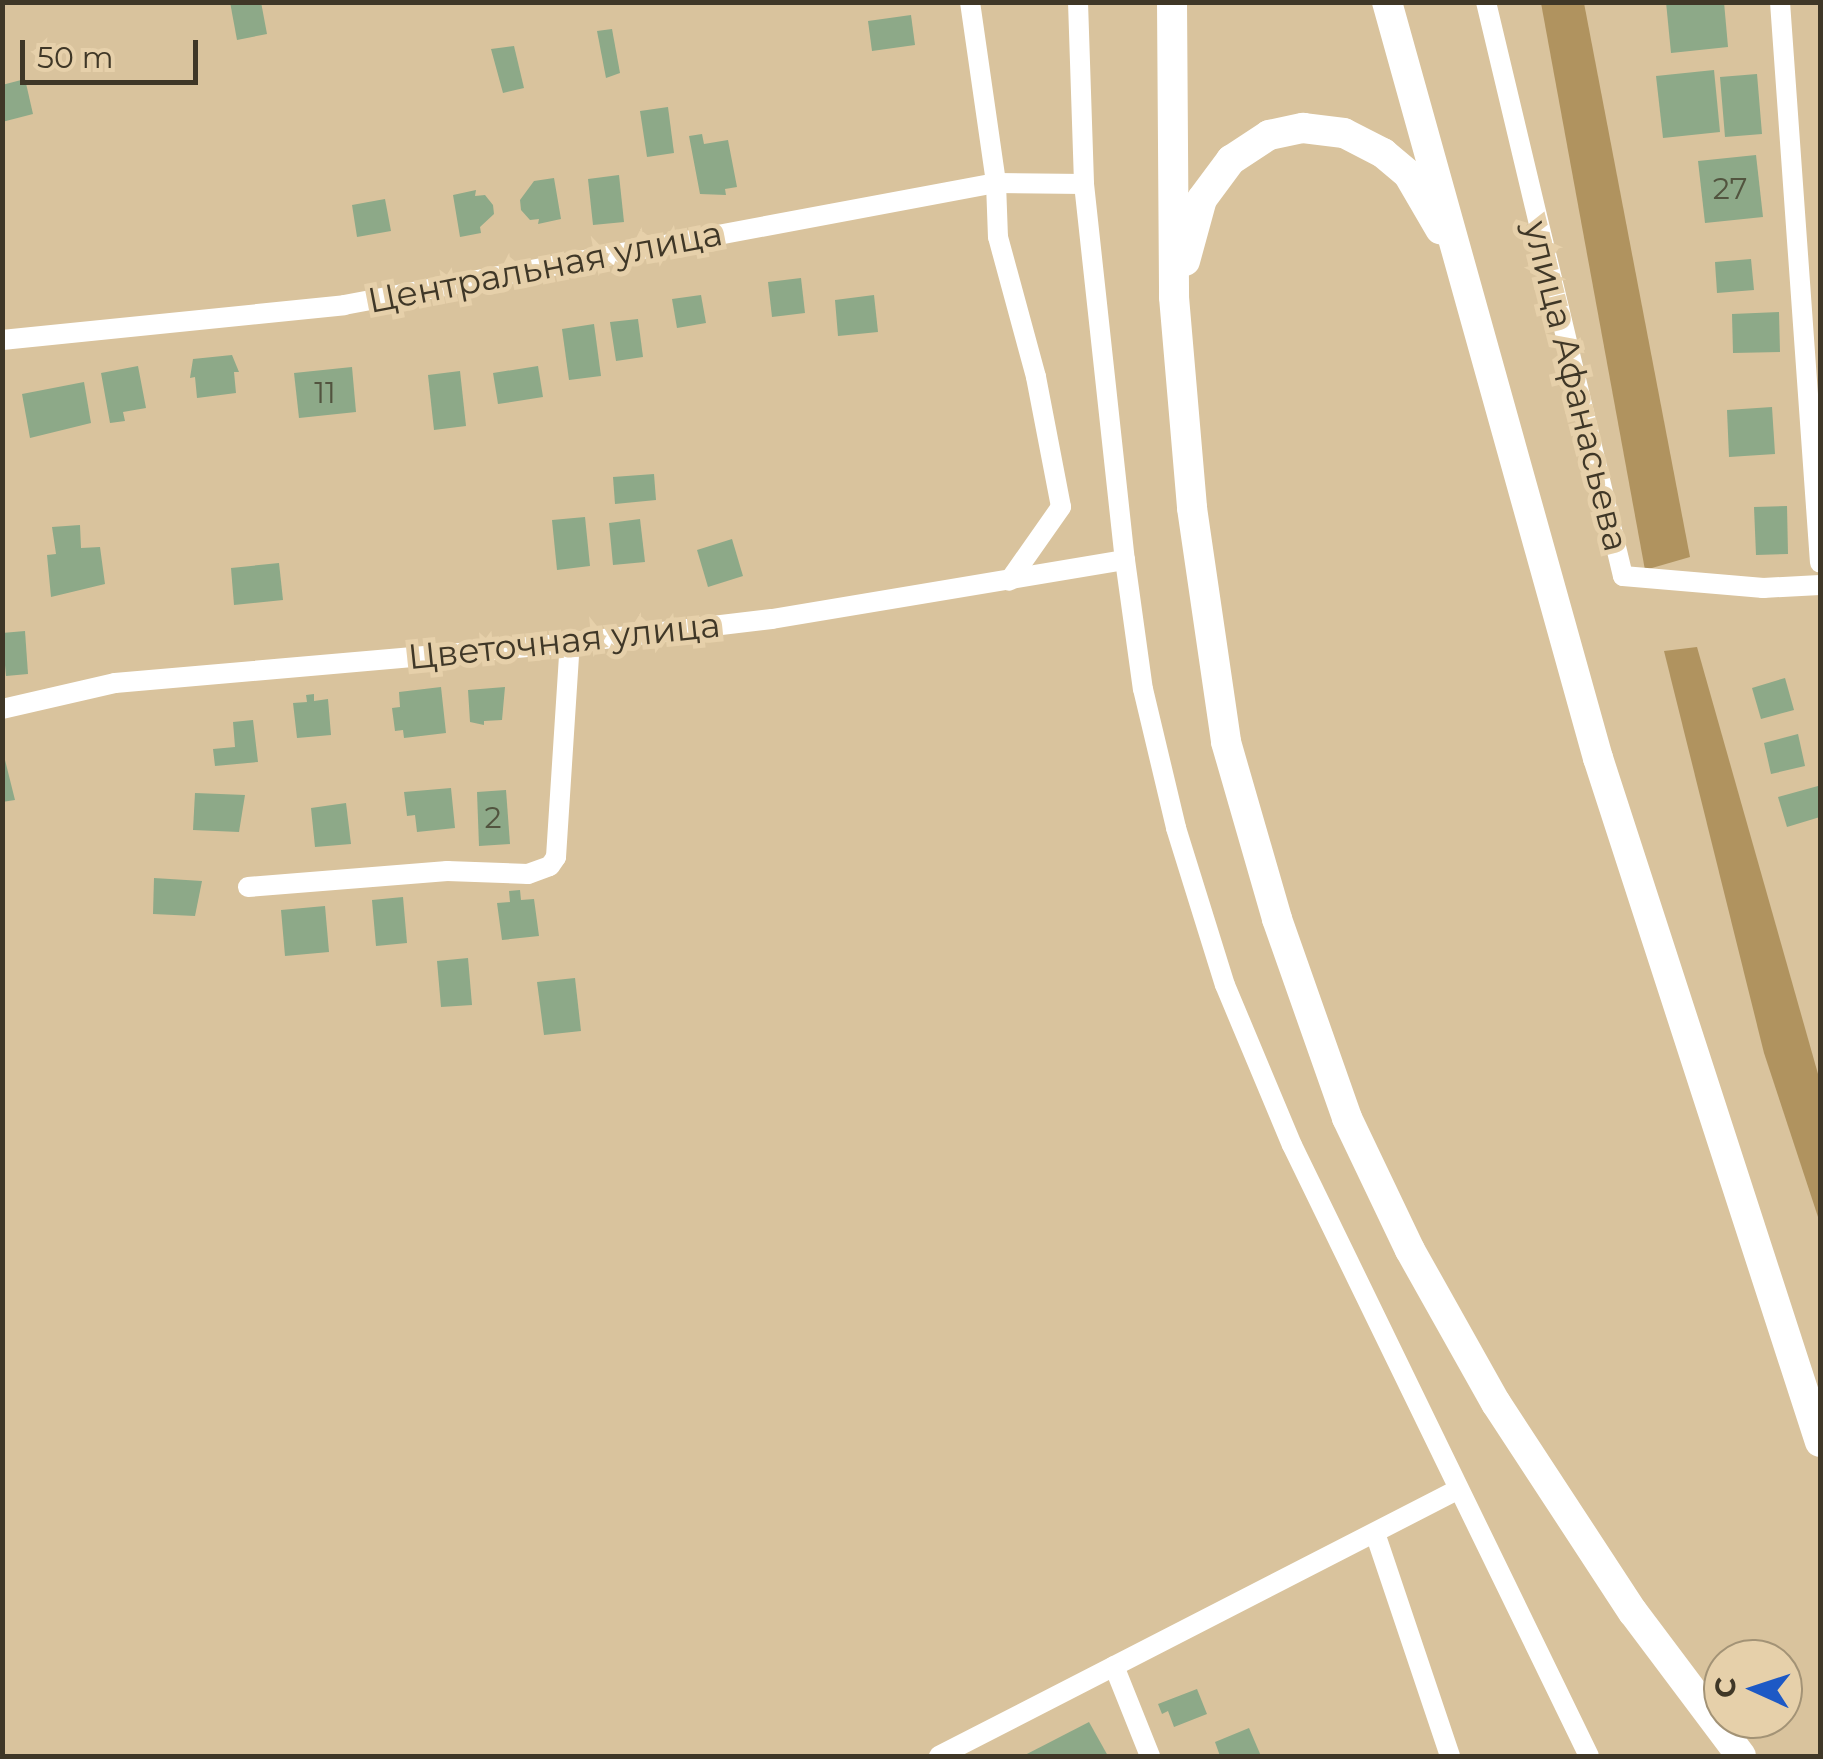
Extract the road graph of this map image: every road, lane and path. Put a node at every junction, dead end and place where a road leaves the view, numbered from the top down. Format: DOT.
graph roads {
  1 [pos="970,2"];
  2 [pos="1078,2"];
  3 [pos="1172,2"];
  4 [pos="1387,2"];
  5 [pos="1486,2"];
  6 [pos="1780,2"];
  7 [pos="996,183"];
  8 [pos="1084,184"];
  9 [pos="1462,266"];
  10 [pos="1174,297"];
  11 [pos="2,340"];
  12 [pos="1125,560"];
  13 [pos="1820,563"];
  14 [pos="1009,580"];
  15 [pos="1820,584"];
  16 [pos="570,644"];
  17 [pos="2,708"];
  18 [pos="248,887"];
  19 [pos="1820,1442"];
  20 [pos="1457,1490"];
  21 [pos="1375,1533"];
  22 [pos="1114,1666"];
  23 [pos="939,1756"];
  24 [pos="1150,1756"];
  25 [pos="1450,1756"];
  26 [pos="1588,1756"];
  27 [pos="1741,1756"];
  1 -- 7 [label="street"];
  2 -- 8 [label="street"];
  3 -- 10 [label="main road"];
  4 -- 9 [label="main road"];
  5 -- 15 [label="street, улица Афанасьева"];
  6 -- 13 [label="street"];
  7 -- 8 [label="street, Центральная улица"];
  7 -- 11 [label="street, Центральная улица"];
  7 -- 14 [label="street"];
  8 -- 12 [label="street"];
  9 -- 10 [label="main road"];
  9 -- 19 [label="main road"];
  10 -- 27 [label="main road"];
  12 -- 14 [label="street, Цветочная улица"];
  12 -- 20 [label="street"];
  14 -- 16 [label="street, Цветочная улица"];
  16 -- 17 [label="street, Цветочная улица"];
  16 -- 18 [label="street"];
  20 -- 21 [label="street"];
  20 -- 26 [label="street"];
  21 -- 22 [label="street"];
  21 -- 25 [label="street"];
  22 -- 23 [label="street"];
  22 -- 24 [label="street"];
}
